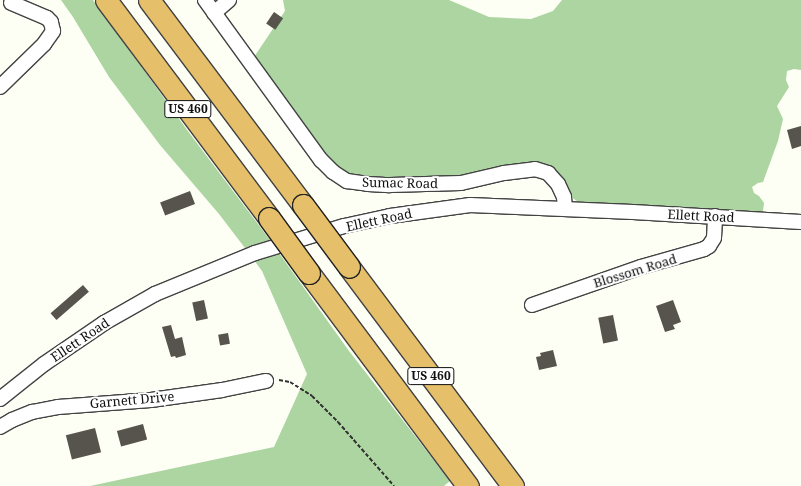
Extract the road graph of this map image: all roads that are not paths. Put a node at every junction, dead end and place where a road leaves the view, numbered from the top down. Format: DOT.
graph roads {
  1 [pos="106,0"];
  2 [pos="149,0"];
  3 [pos="205,0"];
  4 [pos="229,0"];
  5 [pos="11,3"];
  6 [pos="214,13"];
  7 [pos="0,87"];
  8 [pos="564,209"];
  9 [pos="715,216"];
  10 [pos="801,222"];
  11 [pos="532,305"];
  12 [pos="266,381"];
  13 [pos="0,399"];
  14 [pos="0,427"];
  15 [pos="468,486"];
  16 [pos="513,486"];
  1 -- 15 [label="highway, US 460, bridge"];
  2 -- 16 [label="highway, US 460, bridge"];
  3 -- 6 [label="street, Sumac Road"];
  4 -- 6 [label="street"];
  5 -- 7 [label="street"];
  6 -- 8 [label="street, Sumac Road"];
  8 -- 9 [label="street, Ellett Road"];
  8 -- 13 [label="street, Ellett Road"];
  9 -- 10 [label="street, Ellett Road"];
  9 -- 11 [label="street, Blossom Road"];
  12 -- 14 [label="street, Garnett Drive"];
}
